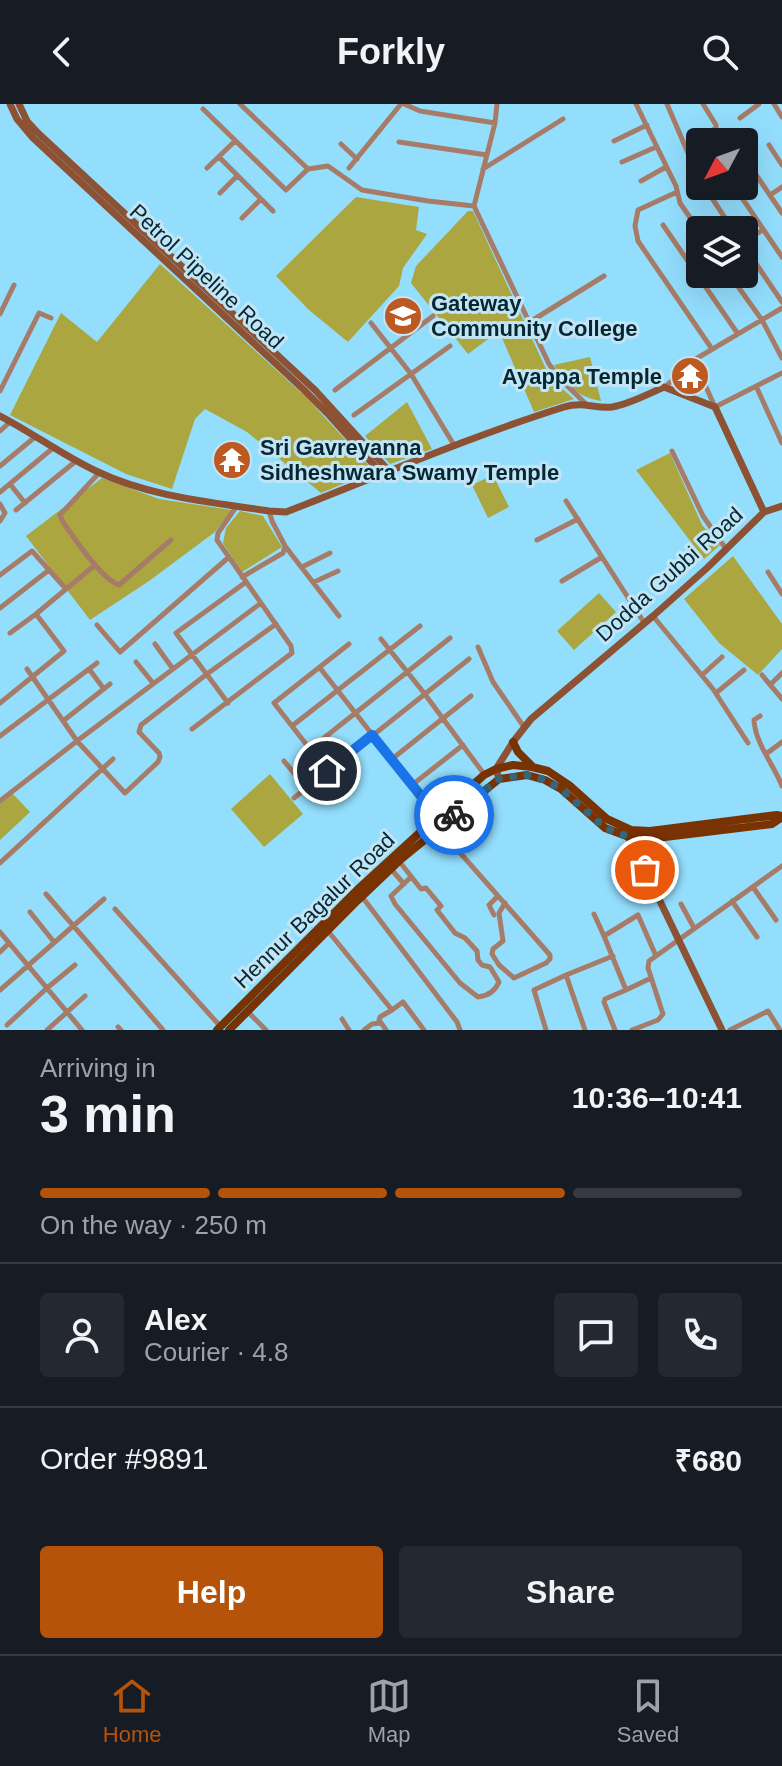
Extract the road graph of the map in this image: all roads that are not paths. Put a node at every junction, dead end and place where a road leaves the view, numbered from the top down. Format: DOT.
graph roads {
  1 [pos="10,104"];
  2 [pos="19,104"];
  3 [pos="403,104"];
  4 [pos="497,104"];
  5 [pos="636,104"];
  6 [pos="667,104"];
  7 [pos="703,104"];
  8 [pos="759,104"];
  9 [pos="774,104"];
  10 [pos="242,105"];
  11 [pos="203,109"];
  12 [pos="782,117"];
  13 [pos="740,118"];
  14 [pos="563,119"];
  15 [pos="495,123"];
  16 [pos="647,125"];
  17 [pos="716,128"];
  18 [pos="235,141"];
  19 [pos="614,141"];
  20 [pos="399,142"];
  21 [pos="341,144"];
  22 [pos="769,145"];
  23 [pos="656,147"];
  24 [pos="686,148"];
  25 [pos="487,155"];
  26 [pos="219,157"];
  27 [pos="357,159"];
  28 [pos="622,162"];
  29 [pos="782,165"];
  30 [pos="666,167"];
  31 [pos="207,168"];
  32 [pos="349,168"];
  33 [pos="308,169"];
  34 [pos="483,169"];
  35 [pos="237,176"];
  36 [pos="758,177"];
  37 [pos="641,181"];
  38 [pos="782,187"];
  39 [pos="677,192"];
  40 [pos="220,193"];
  41 [pos="770,195"];
  42 [pos="261,199"];
  43 [pos="743,200"];
  44 [pos="474,206"];
  45 [pos="273,211"];
  46 [pos="782,213"];
  47 [pos="689,216"];
  48 [pos="242,218"];
  49 [pos="663,225"];
  50 [pos="763,230"];
  51 [pos="758,233"];
  52 [pos="782,257"];
  53 [pos="758,266"];
  54 [pos="604,276"];
  55 [pos="14,285"];
  56 [pos="739,288"];
  57 [pos="782,305"];
  58 [pos="43,306"];
  59 [pos="224,312"];
  60 [pos="39,313"];
  61 [pos="0,314"];
  62 [pos="433,316"];
  63 [pos="51,318"];
  64 [pos="762,320"];
  65 [pos="371,323"];
  66 [pos="528,323"];
  67 [pos="738,334"];
  68 [pos="450,346"];
  69 [pos="391,347"];
  70 [pos="712,349"];
  71 [pos="782,358"];
  72 [pos="694,360"];
  73 [pos="782,373"];
  74 [pos="411,374"];
  75 [pos="756,386"];
  76 [pos="664,387"];
  77 [pos="335,390"];
  78 [pos="0,391"];
  79 [pos="585,403"];
  80 [pos="715,407"];
  81 [pos="354,415"];
  82 [pos="0,416"];
  83 [pos="11,422"];
  84 [pos="0,431"];
  85 [pos="35,437"];
  86 [pos="782,443"];
  87 [pos="454,445"];
  88 [pos="53,448"];
  89 [pos="672,451"];
  90 [pos="76,461"];
  91 [pos="0,466"];
  92 [pos="386,472"];
  93 [pos="99,473"];
  94 [pos="10,484"];
  95 [pos="0,492"];
  96 [pos="566,501"];
  97 [pos="25,503"];
  98 [pos="0,504"];
  99 [pos="237,506"];
  100 [pos="782,506"];
  101 [pos="16,510"];
  102 [pos="269,511"];
  103 [pos="764,512"];
  104 [pos="578,519"];
  105 [pos="0,521"];
  106 [pos="171,540"];
  107 [pos="537,540"];
  108 [pos="285,546"];
  109 [pos="726,549"];
  110 [pos="330,553"];
  111 [pos="229,557"];
  112 [pos="602,557"];
  113 [pos="95,565"];
  114 [pos="302,567"];
  115 [pos="49,570"];
  116 [pos="338,571"];
  117 [pos="768,572"];
  118 [pos="0,575"];
  119 [pos="244,579"];
  120 [pos="562,581"];
  121 [pos="314,582"];
  122 [pos="66,589"];
  123 [pos="782,594"];
  124 [pos="261,603"];
  125 [pos="0,608"];
  126 [pos="36,614"];
  127 [pos="339,616"];
  128 [pos="653,616"];
  129 [pos="276,624"];
  130 [pos="645,624"];
  131 [pos="97,625"];
  132 [pos="420,626"];
  133 [pos="10,633"];
  134 [pos="450,638"];
  135 [pos="381,639"];
  136 [pos="155,644"];
  137 [pos="349,644"];
  138 [pos="478,647"];
  139 [pos="390,651"];
  140 [pos="192,654"];
  141 [pos="722,657"];
  142 [pos="469,659"];
  143 [pos="136,662"];
  144 [pos="97,663"];
  145 [pos="320,668"];
  146 [pos="27,669"];
  147 [pos="89,669"];
  148 [pos="173,669"];
  149 [pos="744,670"];
  150 [pos="407,671"];
  151 [pos="782,673"];
  152 [pos="207,674"];
  153 [pos="702,675"];
  154 [pos="762,675"];
  155 [pos="33,676"];
  156 [pos="153,683"];
  157 [pos="110,684"];
  158 [pos="770,685"];
  159 [pos="104,689"];
  160 [pos="338,691"];
  161 [pos="424,693"];
  162 [pos="716,693"];
  163 [pos="471,696"];
  164 [pos="48,699"];
  165 [pos="782,699"];
  166 [pos="0,703"];
  167 [pos="228,703"];
  168 [pos="355,712"];
  169 [pos="760,716"];
  170 [pos="444,718"];
  171 [pos="63,721"];
  172 [pos="292,726"];
  173 [pos="524,727"];
  174 [pos="192,729"];
  175 [pos="372,735"];
  176 [pos="0,736"];
  177 [pos="77,741"];
  178 [pos="513,742"];
  179 [pos="782,742"];
  180 [pos="748,743"];
  181 [pos="463,745"];
  182 [pos="310,749"];
  183 [pos="766,754"];
  184 [pos="113,759"];
  185 [pos="392,759"];
  186 [pos="284,761"];
  187 [pos="532,767"];
  188 [pos="103,769"];
  189 [pos="327,771"];
  190 [pos="497,774"];
  191 [pos="484,775"];
  192 [pos="412,785"];
  193 [pos="782,786"];
  194 [pos="306,788"];
  195 [pos="294,798"];
  196 [pos="0,801"];
  197 [pos="782,817"];
  198 [pos="435,822"];
  199 [pos="630,836"];
  200 [pos="399,861"];
  201 [pos="0,863"];
  202 [pos="782,866"];
  203 [pos="391,869"];
  204 [pos="411,877"];
  205 [pos="404,884"];
  206 [pos="753,887"];
  207 [pos="46,894"];
  208 [pos="360,894"];
  209 [pos="498,896"];
  210 [pos="104,899"];
  211 [pos="732,901"];
  212 [pos="505,903"];
  213 [pos="681,904"];
  214 [pos="115,909"];
  215 [pos="30,912"];
  216 [pos="594,914"];
  217 [pos="494,915"];
  218 [pos="776,920"];
  219 [pos="73,925"];
  220 [pos="694,928"];
  221 [pos="328,931"];
  222 [pos="0,932"];
  223 [pos="604,936"];
  224 [pos="757,937"];
  225 [pos="679,939"];
  226 [pos="54,942"];
  227 [pos="9,943"];
  228 [pos="0,952"];
  229 [pos="613,956"];
  230 [pos="656,956"];
  231 [pos="28,965"];
  232 [pos="75,965"];
  233 [pos="566,975"];
  234 [pos="651,978"];
  235 [pos="47,988"];
  236 [pos="0,990"];
  237 [pos="626,990"];
  238 [pos="85,996"];
  239 [pos="392,1010"];
  240 [pos="247,1011"];
  241 [pos="67,1012"];
  242 [pos="342,1019"];
  243 [pos="380,1023"];
  244 [pos="7,1025"];
  245 [pos="222,1029"];
  246 [pos="47,1030"];
  247 [pos="82,1030"];
  248 [pos="163,1030"];
  249 [pos="266,1030"];
  250 [pos="349,1030"];
  251 [pos="364,1030"];
  252 [pos="386,1030"];
  253 [pos="424,1030"];
  254 [pos="460,1030"];
  255 [pos="546,1030"];
  256 [pos="585,1030"];
  257 [pos="615,1030"];
  258 [pos="632,1030"];
  259 [pos="722,1030"];
  260 [pos="730,1030"];
  261 [pos="780,1030"];
  1 -- 59 [label="street, Petrol Pipeline Road"];
  2 -- 59 [label="street, Petrol Pipeline Road"];
  3 -- 15 [label="street"];
  3 -- 27 [label="street"];
  4 -- 15 [label="street"];
  5 -- 16 [label="street"];
  6 -- 24 [label="street"];
  7 -- 17 [label="street"];
  8 -- 13 [label="street"];
  9 -- 12 [label="street"];
  10 -- 33 [label="street"];
  11 -- 18 [label="street"];
  14 -- 34 [label="street"];
  15 -- 25 [label="street"];
  16 -- 19 [label="street"];
  16 -- 23 [label="street"];
  18 -- 26 [label="street"];
  18 -- 33 [label="street"];
  20 -- 25 [label="street"];
  21 -- 27 [label="street"];
  22 -- 29 [label="street"];
  23 -- 28 [label="street"];
  23 -- 30 [label="street"];
  25 -- 34 [label="street"];
  26 -- 31 [label="street"];
  26 -- 35 [label="street"];
  27 -- 32 [label="street"];
  30 -- 37 [label="street"];
  30 -- 39 [label="street"];
  33 -- 44 [label="street"];
  34 -- 44 [label="street"];
  35 -- 40 [label="street"];
  35 -- 42 [label="street"];
  36 -- 41 [label="street"];
  38 -- 41 [label="street"];
  39 -- 47 [label="street"];
  39 -- 70 [label="street"];
  41 -- 46 [label="street"];
  42 -- 45 [label="street"];
  42 -- 48 [label="street"];
  43 -- 50 [label="street"];
  44 -- 66 [label="street"];
  49 -- 67 [label="street"];
  50 -- 51 [label="street"];
  50 -- 52 [label="street"];
  53 -- 57 [label="street"];
  54 -- 66 [label="street"];
  55 -- 61 [label="street"];
  56 -- 64 [label="street"];
  57 -- 64 [label="street"];
  58 -- 60 [label="street"];
  59 -- 92 [label="street, Petrol Pipeline Road"];
  60 -- 63 [label="street"];
  60 -- 78 [label="street"];
  62 -- 69 [label="street"];
  64 -- 67 [label="street"];
  64 -- 71 [label="street"];
  65 -- 69 [label="street"];
  66 -- 79 [label="street"];
  67 -- 70 [label="street"];
  68 -- 74 [label="street"];
  69 -- 74 [label="street"];
  69 -- 77 [label="street"];
  70 -- 72 [label="street"];
  72 -- 76 [label="street"];
  72 -- 80 [label="street"];
  73 -- 75 [label="street"];
  74 -- 81 [label="street"];
  74 -- 87 [label="street"];
  75 -- 80 [label="street"];
  75 -- 86 [label="street"];
  76 -- 79 [label="street"];
  76 -- 80 [label="street"];
  79 -- 87 [label="street"];
  80 -- 103 [label="street, Dodda Gubbi Road"];
  82 -- 83 [label="street"];
  83 -- 84 [label="street"];
  83 -- 85 [label="street"];
  85 -- 88 [label="street"];
  85 -- 91 [label="street"];
  87 -- 92 [label="street"];
  88 -- 90 [label="street"];
  88 -- 94 [label="street"];
  89 -- 109 [label="street"];
  90 -- 93 [label="street"];
  90 -- 97 [label="street"];
  92 -- 102 [label="street"];
  93 -- 99 [label="street"];
  93 -- 113 [label="street"];
  94 -- 95 [label="street"];
  94 -- 97 [label="street"];
  96 -- 104 [label="street"];
  97 -- 101 [label="street"];
  98 -- 105 [label="street"];
  99 -- 102 [label="street"];
  99 -- 111 [label="street"];
  100 -- 103 [label="street"];
  102 -- 108 [label="street"];
  103 -- 109 [label="street, Dodda Gubbi Road"];
  104 -- 107 [label="street"];
  104 -- 112 [label="street"];
  106 -- 113 [label="street"];
  108 -- 114 [label="street"];
  108 -- 119 [label="street"];
  109 -- 128 [label="street, Dodda Gubbi Road"];
  110 -- 114 [label="street"];
  111 -- 119 [label="street"];
  111 -- 131 [label="street"];
  112 -- 120 [label="street"];
  112 -- 130 [label="street"];
  113 -- 122 [label="street"];
  114 -- 121 [label="street"];
  115 -- 118 [label="street"];
  115 -- 122 [label="street"];
  115 -- 125 [label="street"];
  116 -- 121 [label="street"];
  117 -- 123 [label="street"];
  119 -- 124 [label="street"];
  119 -- 140 [label="street"];
  121 -- 127 [label="street"];
  122 -- 126 [label="street"];
  124 -- 129 [label="street"];
  124 -- 140 [label="street"];
  126 -- 133 [label="street"];
  126 -- 155 [label="street"];
  128 -- 130 [label="street, Dodda Gubbi Road"];
  128 -- 153 [label="street"];
  129 -- 152 [label="street"];
  129 -- 167 [label="street"];
  130 -- 173 [label="street, Dodda Gubbi Road"];
  132 -- 139 [label="street"];
  134 -- 150 [label="street"];
  135 -- 139 [label="street"];
  136 -- 148 [label="street"];
  137 -- 145 [label="street"];
  138 -- 173 [label="street"];
  139 -- 150 [label="street"];
  139 -- 160 [label="street"];
  140 -- 148 [label="street"];
  140 -- 152 [label="street"];
  141 -- 153 [label="street"];
  142 -- 161 [label="street"];
  143 -- 156 [label="street"];
  144 -- 147 [label="street"];
  145 -- 160 [label="street"];
  145 -- 172 [label="street"];
  146 -- 155 [label="street"];
  147 -- 159 [label="street"];
  147 -- 164 [label="street"];
  148 -- 156 [label="street"];
  149 -- 162 [label="street"];
  150 -- 161 [label="street"];
  150 -- 168 [label="street"];
  151 -- 158 [label="street"];
  152 -- 167 [label="street"];
  152 -- 188 [label="street"];
  153 -- 162 [label="street"];
  154 -- 158 [label="street"];
  155 -- 164 [label="street"];
  155 -- 166 [label="street"];
  156 -- 177 [label="street"];
  157 -- 159 [label="street"];
  158 -- 165 [label="street"];
  159 -- 171 [label="street"];
  160 -- 168 [label="street"];
  160 -- 172 [label="street"];
  161 -- 170 [label="street"];
  161 -- 175 [label="street"];
  162 -- 180 [label="street"];
  163 -- 170 [label="street"];
  164 -- 171 [label="street"];
  164 -- 176 [label="street"];
  167 -- 174 [label="street"];
  168 -- 175 [label="street"];
  168 -- 182 [label="street"];
  169 -- 183 [label="street"];
  170 -- 181 [label="street"];
  170 -- 185 [label="street"];
  171 -- 177 [label="street"];
  172 -- 182 [label="street"];
  173 -- 178 [label="street, Dodda Gubbi Road"];
  175 -- 185 [label="street"];
  175 -- 189 [label="street"];
  177 -- 188 [label="street"];
  177 -- 196 [label="street"];
  178 -- 187 [label="main road"];
  178 -- 190 [label="street, Dodda Gubbi Road"];
  179 -- 183 [label="street"];
  181 -- 191 [label="street"];
  181 -- 192 [label="street"];
  182 -- 189 [label="street"];
  183 -- 193 [label="street"];
  184 -- 188 [label="street"];
  185 -- 192 [label="street"];
  186 -- 194 [label="street"];
  187 -- 190 [label="main road, Hennur Bagalur Road"];
  187 -- 199 [label="main road, Hennur Bagalur Road"];
  188 -- 201 [label="street"];
  189 -- 194 [label="street"];
  190 -- 191 [label="main road, Hennur Bagalur Road"];
  190 -- 198 [label="main road, Hennur Bagalur Road"];
  190 -- 199 [label="main road, Hennur Bagalur Road"];
  191 -- 198 [label="main road, Hennur Bagalur Road"];
  192 -- 198 [label="street"];
  194 -- 195 [label="street"];
  197 -- 199 [label="main road, Hennur Bagalur Road"];
  198 -- 200 [label="main road, Hennur Bagalur Road"];
  198 -- 208 [label="main road, Hennur Bagalur Road"];
  198 -- 209 [label="street"];
  199 -- 225 [label="street"];
  200 -- 203 [label="main road, Hennur Bagalur Road"];
  200 -- 204 [label="street"];
  202 -- 206 [label="street"];
  203 -- 205 [label="street"];
  203 -- 208 [label="main road, Hennur Bagalur Road"];
  204 -- 205 [label="street"];
  204 -- 205 [label="street"];
  206 -- 211 [label="street"];
  206 -- 218 [label="street"];
  207 -- 219 [label="street"];
  208 -- 221 [label="main road, Hennur Bagalur Road"];
  208 -- 245 [label="main road, Hennur Bagalur Road"];
  208 -- 254 [label="street"];
  209 -- 212 [label="street"];
  209 -- 217 [label="street"];
  210 -- 219 [label="street"];
  211 -- 220 [label="street"];
  211 -- 224 [label="street"];
  212 -- 212 [label="street"];
  213 -- 220 [label="street"];
  214 -- 245 [label="street"];
  215 -- 226 [label="street"];
  216 -- 223 [label="street"];
  219 -- 226 [label="street"];
  219 -- 248 [label="street"];
  220 -- 225 [label="street"];
  221 -- 239 [label="street"];
  221 -- 240 [label="main road, Hennur Bagalur Road"];
  222 -- 227 [label="street"];
  223 -- 229 [label="street"];
  223 -- 230 [label="street"];
  225 -- 230 [label="street"];
  225 -- 259 [label="street"];
  226 -- 231 [label="street"];
  227 -- 228 [label="street"];
  227 -- 231 [label="street"];
  229 -- 233 [label="street"];
  229 -- 237 [label="street"];
  230 -- 234 [label="street"];
  231 -- 235 [label="street"];
  231 -- 236 [label="street"];
  232 -- 235 [label="street"];
  233 -- 255 [label="street"];
  233 -- 256 [label="street"];
  234 -- 237 [label="street"];
  234 -- 258 [label="street"];
  235 -- 241 [label="street"];
  235 -- 244 [label="street"];
  237 -- 257 [label="street"];
  238 -- 241 [label="street"];
  239 -- 243 [label="street"];
  239 -- 253 [label="street"];
  240 -- 245 [label="main road, Hennur Bagalur Road"];
  240 -- 249 [label="street"];
  241 -- 246 [label="street"];
  241 -- 247 [label="street"];
  242 -- 250 [label="street"];
  243 -- 251 [label="street"];
  243 -- 252 [label="street"];
  260 -- 261 [label="street"];
}
